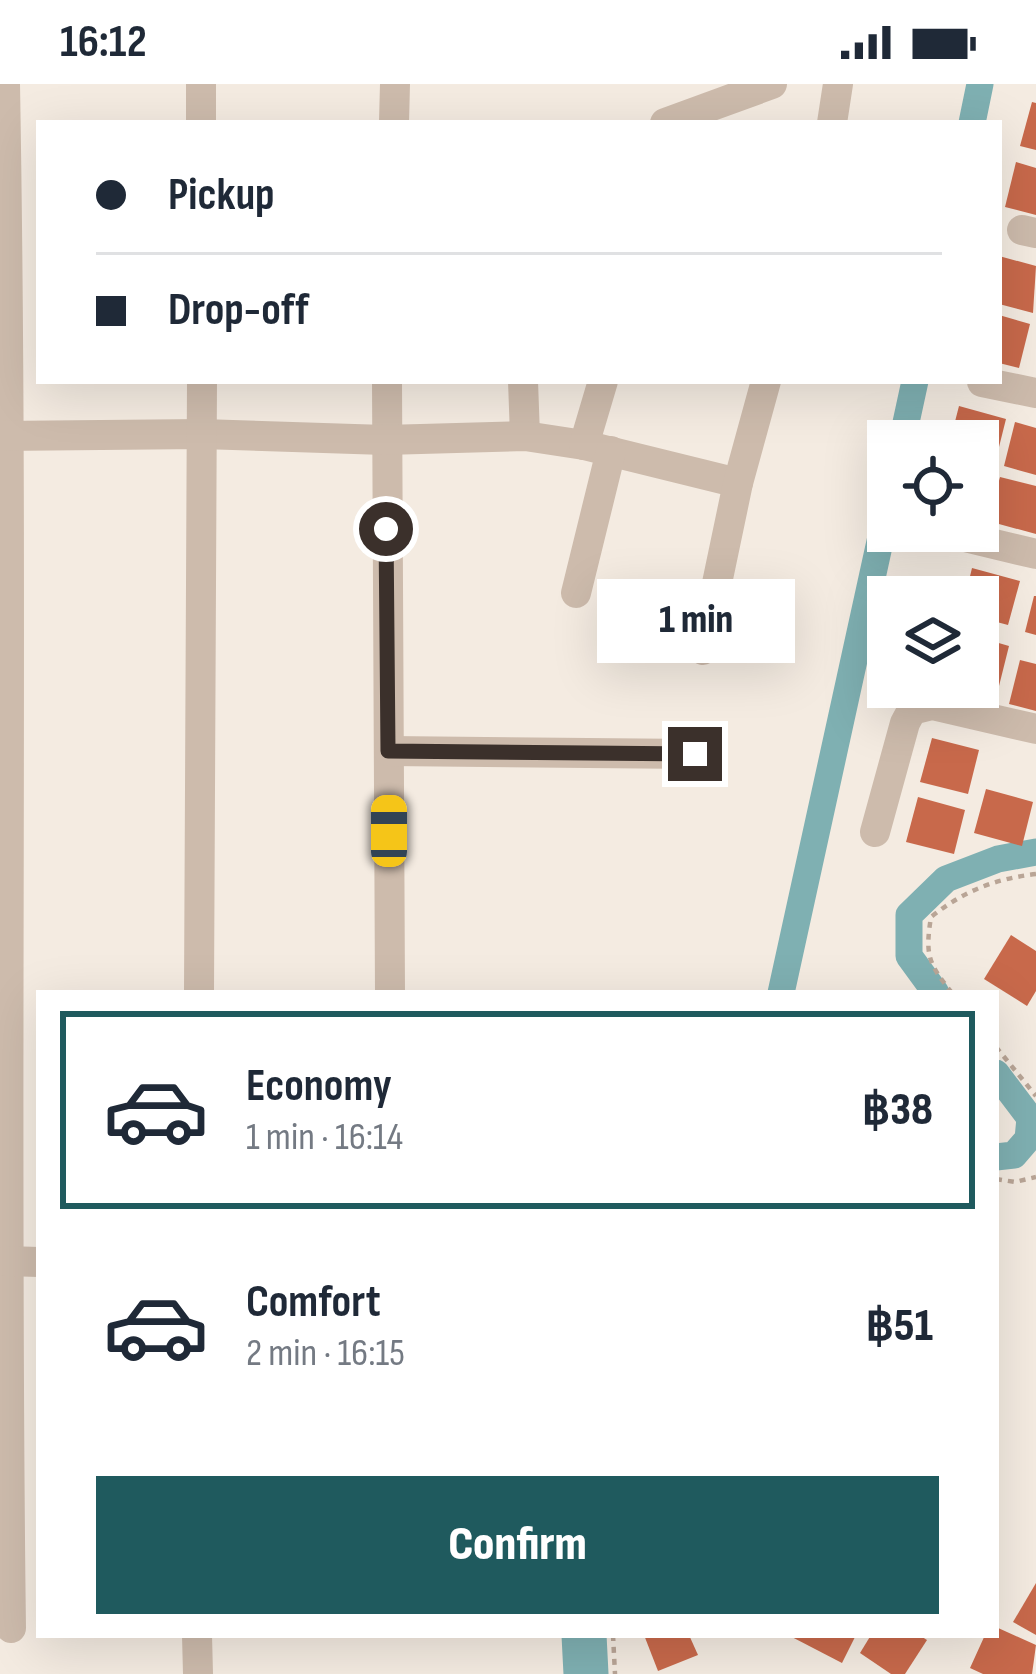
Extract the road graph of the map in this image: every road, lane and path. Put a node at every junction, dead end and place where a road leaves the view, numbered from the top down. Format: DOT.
graph roads {
  1 [pos="5,84"];
  2 [pos="201,84"];
  3 [pos="394,84"];
  4 [pos="772,84"];
  5 [pos="838,84"];
  6 [pos="201,120"];
  7 [pos="394,120"];
  8 [pos="673,120"];
  9 [pos="832,120"];
  10 [pos="202,384"];
  11 [pos="387,384"];
  12 [pos="524,384"];
  13 [pos="603,384"];
  14 [pos="765,384"];
  15 [pos="992,384"];
  16 [pos="1036,393"];
  17 [pos="202,434"];
  18 [pos="6,436"];
  19 [pos="525,436"];
  20 [pos="385,440"];
  21 [pos="598,448"];
  22 [pos="738,483"];
  23 [pos="999,545"];
  24 [pos="1036,554"];
  25 [pos="576,593"];
  26 [pos="703,650"];
  27 [pos="1036,729"];
  28 [pos="388,751"];
  29 [pos="695,754"];
  30 [pos="875,832"];
  31 [pos="1036,874"];
  32 [pos="200,990"];
  33 [pos="390,990"];
  34 [pos="950,990"];
  35 [pos="999,1051"];
  36 [pos="1036,1096"];
  37 [pos="1036,1177"];
  38 [pos="999,1179"];
  39 [pos="6,1261"];
  40 [pos="36,1262"];
  41 [pos="17,1627"];
  42 [pos="197,1638"];
  43 [pos="613,1638"];
  44 [pos="198,1674"];
  45 [pos="616,1674"];
  1 -- 18 [label="street"];
  2 -- 6 [label="street"];
  3 -- 7 [label="street"];
  4 -- 8 [label="street"];
  5 -- 9 [label="street"];
  10 -- 17 [label="street"];
  11 -- 20 [label="street"];
  12 -- 19 [label="street"];
  13 -- 21 [label="street"];
  14 -- 22 [label="street"];
  15 -- 16 [label="street"];
  17 -- 18 [label="street"];
  17 -- 20 [label="street"];
  17 -- 32 [label="street"];
  18 -- 39 [label="street"];
  19 -- 20 [label="street"];
  19 -- 21 [label="street"];
  20 -- 28 [label="street"];
  21 -- 22 [label="street"];
  21 -- 25 [label="street"];
  22 -- 26 [label="street"];
  23 -- 24 [label="street"];
  27 -- 30 [label="street"];
  28 -- 29 [label="street"];
  28 -- 33 [label="street"];
  31 -- 34 [label="path"];
  35 -- 36 [label="path"];
  37 -- 38 [label="path"];
  39 -- 40 [label="street"];
  39 -- 41 [label="street"];
  42 -- 44 [label="street"];
  43 -- 45 [label="path"];
}
